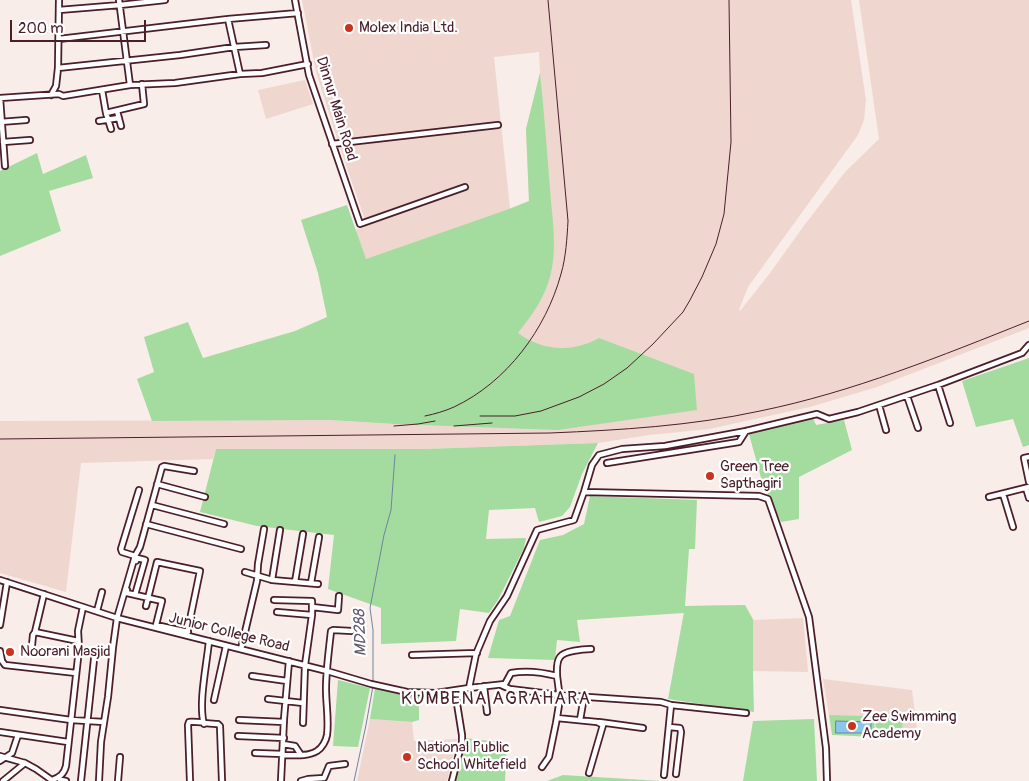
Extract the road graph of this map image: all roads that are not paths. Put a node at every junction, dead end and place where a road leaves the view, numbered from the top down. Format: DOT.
graph roads {
  1 [pos="59,0"];
  2 [pos="165,0"];
  3 [pos="295,0"];
  4 [pos="120,3"];
  5 [pos="59,10"];
  6 [pos="298,13"];
  7 [pos="228,19"];
  8 [pos="123,32"];
  9 [pos="59,40"];
  10 [pos="266,45"];
  11 [pos="234,47"];
  12 [pos="127,61"];
  13 [pos="308,64"];
  14 [pos="58,68"];
  15 [pos="240,74"];
  16 [pos="142,84"];
  17 [pos="130,85"];
  18 [pos="102,90"];
  19 [pos="50,95"];
  20 [pos="0,98"];
  21 [pos="117,110"];
  22 [pos="106,113"];
  23 [pos="119,118"];
  24 [pos="26,120"];
  25 [pos="108,120"];
  26 [pos="1,121"];
  27 [pos="99,121"];
  28 [pos="498,125"];
  29 [pos="121,126"];
  30 [pos="111,129"];
  31 [pos="30,140"];
  32 [pos="3,142"];
  33 [pos="332,144"];
  34 [pos="2,153"];
  35 [pos="5,166"];
  36 [pos="465,187"];
  37 [pos="1029,345"];
  38 [pos="938,385"];
  39 [pos="907,396"];
  40 [pos="879,406"];
  41 [pos="950,423"];
  42 [pos="918,428"];
  43 [pos="886,430"];
  44 [pos="746,431"];
  45 [pos="1029,457"];
  46 [pos="606,463"];
  47 [pos="194,471"];
  48 [pos="1029,482"];
  49 [pos="157,484"];
  50 [pos="1028,487"];
  51 [pos="139,490"];
  52 [pos="584,492"];
  53 [pos="1003,494"];
  54 [pos="205,497"];
  55 [pos="989,497"];
  56 [pos="1029,498"];
  57 [pos="152,505"];
  58 [pos="146,524"];
  59 [pos="224,524"];
  60 [pos="1014,527"];
  61 [pos="264,528"];
  62 [pos="280,530"];
  63 [pos="303,534"];
  64 [pos="319,537"];
  65 [pos="241,549"];
  66 [pos="135,556"];
  67 [pos="245,572"];
  68 [pos="258,576"];
  69 [pos="0,580"];
  70 [pos="272,580"];
  71 [pos="7,582"];
  72 [pos="295,582"];
  73 [pos="312,583"];
  74 [pos="318,584"];
  75 [pos="102,592"];
  76 [pos="44,594"];
  77 [pos="135,595"];
  78 [pos="339,596"];
  79 [pos="148,598"];
  80 [pos="274,600"];
  81 [pos="146,606"];
  82 [pos="83,607"];
  83 [pos="312,607"];
  84 [pos="97,611"];
  85 [pos="277,612"];
  86 [pos="312,615"];
  87 [pos="117,618"];
  88 [pos="0,625"];
  89 [pos="175,631"];
  90 [pos="352,631"];
  91 [pos="34,632"];
  92 [pos="187,634"];
  93 [pos="78,641"];
  94 [pos="210,642"];
  95 [pos="32,645"];
  96 [pos="226,646"];
  97 [pos="241,649"];
  98 [pos="590,649"];
  99 [pos="0,650"];
  100 [pos="95,650"];
  101 [pos="476,653"];
  102 [pos="412,655"];
  103 [pos="289,661"];
  104 [pos="305,665"];
  105 [pos="327,671"];
  106 [pos="76,673"];
  107 [pos="252,676"];
  108 [pos="557,676"];
  109 [pos="287,681"];
  110 [pos="501,685"];
  111 [pos="484,686"];
  112 [pos="469,688"];
  113 [pos="455,690"];
  114 [pos="559,695"];
  115 [pos="584,697"];
  116 [pos="268,699"];
  117 [pos="214,700"];
  118 [pos="286,702"];
  119 [pos="303,703"];
  120 [pos="671,705"];
  121 [pos="0,710"];
  122 [pos="487,712"];
  123 [pos="746,713"];
  124 [pos="557,718"];
  125 [pos="71,720"];
  126 [pos="239,720"];
  127 [pos="580,720"];
  128 [pos="88,721"];
  129 [pos="104,722"];
  130 [pos="284,722"];
  131 [pos="597,722"];
  132 [pos="303,723"];
  133 [pos="204,724"];
  134 [pos="669,727"];
  135 [pos="643,728"];
  136 [pos="0,732"];
  137 [pos="18,734"];
  138 [pos="238,736"];
  139 [pos="284,741"];
  140 [pos="68,742"];
  141 [pos="256,753"];
  142 [pos="283,755"];
  143 [pos="301,755"];
  144 [pos="0,756"];
  145 [pos="120,757"];
  146 [pos="6,758"];
  147 [pos="0,761"];
  148 [pos="26,763"];
  149 [pos="345,764"];
  150 [pos="542,767"];
  151 [pos="590,773"];
  152 [pos="676,774"];
  153 [pos="664,775"];
  154 [pos="58,778"];
  155 [pos="53,780"];
  156 [pos="3,781"];
  157 [pos="66,781"];
  158 [pos="81,781"];
  159 [pos="99,781"];
  160 [pos="118,781"];
  161 [pos="190,781"];
  162 [pos="222,781"];
  163 [pos="282,781"];
  164 [pos="301,781"];
  165 [pos="452,781"];
  166 [pos="827,781"];
  1 -- 5 [label="street"];
  2 -- 4 [label="street"];
  3 -- 6 [label="street, Dinnur Main Road"];
  4 -- 5 [label="street"];
  4 -- 8 [label="street"];
  5 -- 9 [label="street"];
  6 -- 7 [label="street"];
  6 -- 13 [label="street, Dinnur Main Road"];
  7 -- 8 [label="street"];
  7 -- 11 [label="street"];
  8 -- 9 [label="street"];
  8 -- 12 [label="street"];
  9 -- 14 [label="street"];
  10 -- 11 [label="street"];
  11 -- 12 [label="street"];
  11 -- 15 [label="street"];
  12 -- 14 [label="street"];
  12 -- 17 [label="street"];
  13 -- 15 [label="street"];
  13 -- 33 [label="street, Dinnur Main Road"];
  14 -- 19 [label="street"];
  15 -- 16 [label="street"];
  16 -- 17 [label="street"];
  16 -- 21 [label="street"];
  17 -- 18 [label="street"];
  18 -- 19 [label="street"];
  18 -- 22 [label="street"];
  19 -- 20 [label="street"];
  20 -- 26 [label="street"];
  21 -- 22 [label="street"];
  21 -- 23 [label="street"];
  22 -- 25 [label="street"];
  23 -- 25 [label="street"];
  23 -- 29 [label="street"];
  24 -- 26 [label="street"];
  25 -- 27 [label="street"];
  25 -- 30 [label="street"];
  26 -- 32 [label="street"];
  28 -- 33 [label="street"];
  31 -- 32 [label="street"];
  32 -- 34 [label="street"];
  33 -- 36 [label="street, Dinnur Main Road"];
  34 -- 35 [label="street"];
  37 -- 38 [label="street"];
  38 -- 39 [label="street"];
  38 -- 41 [label="street"];
  39 -- 40 [label="street"];
  39 -- 42 [label="street"];
  40 -- 43 [label="street"];
  40 -- 44 [label="street"];
  44 -- 46 [label="street"];
  44 -- 52 [label="street"];
  45 -- 48 [label="street"];
  47 -- 49 [label="street"];
  49 -- 54 [label="street"];
  49 -- 57 [label="street"];
  50 -- 53 [label="street"];
  50 -- 56 [label="street"];
  51 -- 66 [label="street"];
  52 -- 101 [label="street"];
  52 -- 166 [label="street"];
  53 -- 55 [label="street"];
  53 -- 60 [label="street"];
  57 -- 58 [label="street"];
  57 -- 59 [label="street"];
  58 -- 65 [label="street"];
  58 -- 66 [label="street"];
  61 -- 68 [label="street"];
  62 -- 70 [label="street"];
  63 -- 72 [label="street"];
  64 -- 73 [label="street"];
  66 -- 87 [label="street"];
  67 -- 68 [label="street"];
  68 -- 70 [label="street"];
  68 -- 97 [label="street"];
  69 -- 71 [label="street, Junior College Road"];
  70 -- 72 [label="street"];
  71 -- 76 [label="street, Junior College Road"];
  71 -- 88 [label="street"];
  72 -- 73 [label="street"];
  73 -- 74 [label="street"];
  75 -- 84 [label="street"];
  76 -- 82 [label="street, Junior College Road"];
  76 -- 91 [label="street"];
  77 -- 77 [label="street"];
  77 -- 79 [label="street"];
  78 -- 83 [label="street"];
  79 -- 81 [label="street"];
  79 -- 89 [label="street"];
  79 -- 92 [label="street"];
  80 -- 83 [label="street"];
  82 -- 84 [label="street, Junior College Road"];
  82 -- 93 [label="street"];
  83 -- 86 [label="street"];
  84 -- 87 [label="street, Junior College Road"];
  85 -- 86 [label="street"];
  86 -- 104 [label="street"];
  87 -- 89 [label="street, Junior College Road"];
  87 -- 129 [label="street"];
  89 -- 92 [label="street, Junior College Road"];
  90 -- 105 [label="street"];
  91 -- 93 [label="street"];
  91 -- 95 [label="street"];
  92 -- 94 [label="street, Junior College Road"];
  93 -- 106 [label="street"];
  94 -- 96 [label="street, Junior College Road"];
  94 -- 133 [label="street"];
  96 -- 97 [label="street, Junior College Road"];
  96 -- 117 [label="street"];
  97 -- 103 [label="street, Junior College Road"];
  98 -- 108 [label="street"];
  99 -- 106 [label="street"];
  100 -- 128 [label="street"];
  101 -- 102 [label="street"];
  101 -- 112 [label="street"];
  103 -- 104 [label="street, Junior College Road"];
  103 -- 109 [label="street"];
  104 -- 105 [label="street, Junior College Road"];
  104 -- 119 [label="street"];
  105 -- 113 [label="street, Junior College Road"];
  105 -- 143 [label="street"];
  106 -- 125 [label="street"];
  107 -- 109 [label="street"];
  108 -- 110 [label="street"];
  108 -- 114 [label="street"];
  109 -- 118 [label="street"];
  110 -- 111 [label="street, Junior College Road"];
  110 -- 114 [label="street"];
  111 -- 112 [label="street, Junior College Road"];
  111 -- 122 [label="street"];
  112 -- 113 [label="street, Junior College Road"];
  113 -- 165 [label="street"];
  114 -- 115 [label="street"];
  114 -- 124 [label="street"];
  115 -- 120 [label="street"];
  115 -- 127 [label="street"];
  116 -- 118 [label="street"];
  118 -- 119 [label="street"];
  118 -- 130 [label="street"];
  119 -- 132 [label="street"];
  120 -- 123 [label="street"];
  120 -- 134 [label="street"];
  121 -- 125 [label="street"];
  124 -- 127 [label="street"];
  124 -- 150 [label="street"];
  125 -- 128 [label="street"];
  125 -- 140 [label="street"];
  126 -- 130 [label="street"];
  127 -- 131 [label="street"];
  128 -- 129 [label="street"];
  128 -- 158 [label="street"];
  129 -- 159 [label="street"];
  130 -- 139 [label="street"];
  131 -- 135 [label="street"];
  131 -- 151 [label="street"];
  133 -- 161 [label="street"];
  133 -- 162 [label="street"];
  134 -- 152 [label="street"];
  134 -- 153 [label="street"];
  136 -- 137 [label="street"];
  137 -- 140 [label="street"];
  137 -- 146 [label="street"];
  138 -- 139 [label="street"];
  139 -- 142 [label="street"];
  139 -- 143 [label="street"];
  140 -- 154 [label="street"];
  141 -- 142 [label="street"];
  142 -- 143 [label="street"];
  142 -- 163 [label="street"];
  144 -- 146 [label="street"];
  145 -- 160 [label="street"];
  146 -- 147 [label="street"];
  146 -- 148 [label="street"];
  148 -- 155 [label="street"];
  148 -- 156 [label="street"];
  149 -- 164 [label="street"];
  154 -- 155 [label="street"];
  154 -- 157 [label="street"];
}
